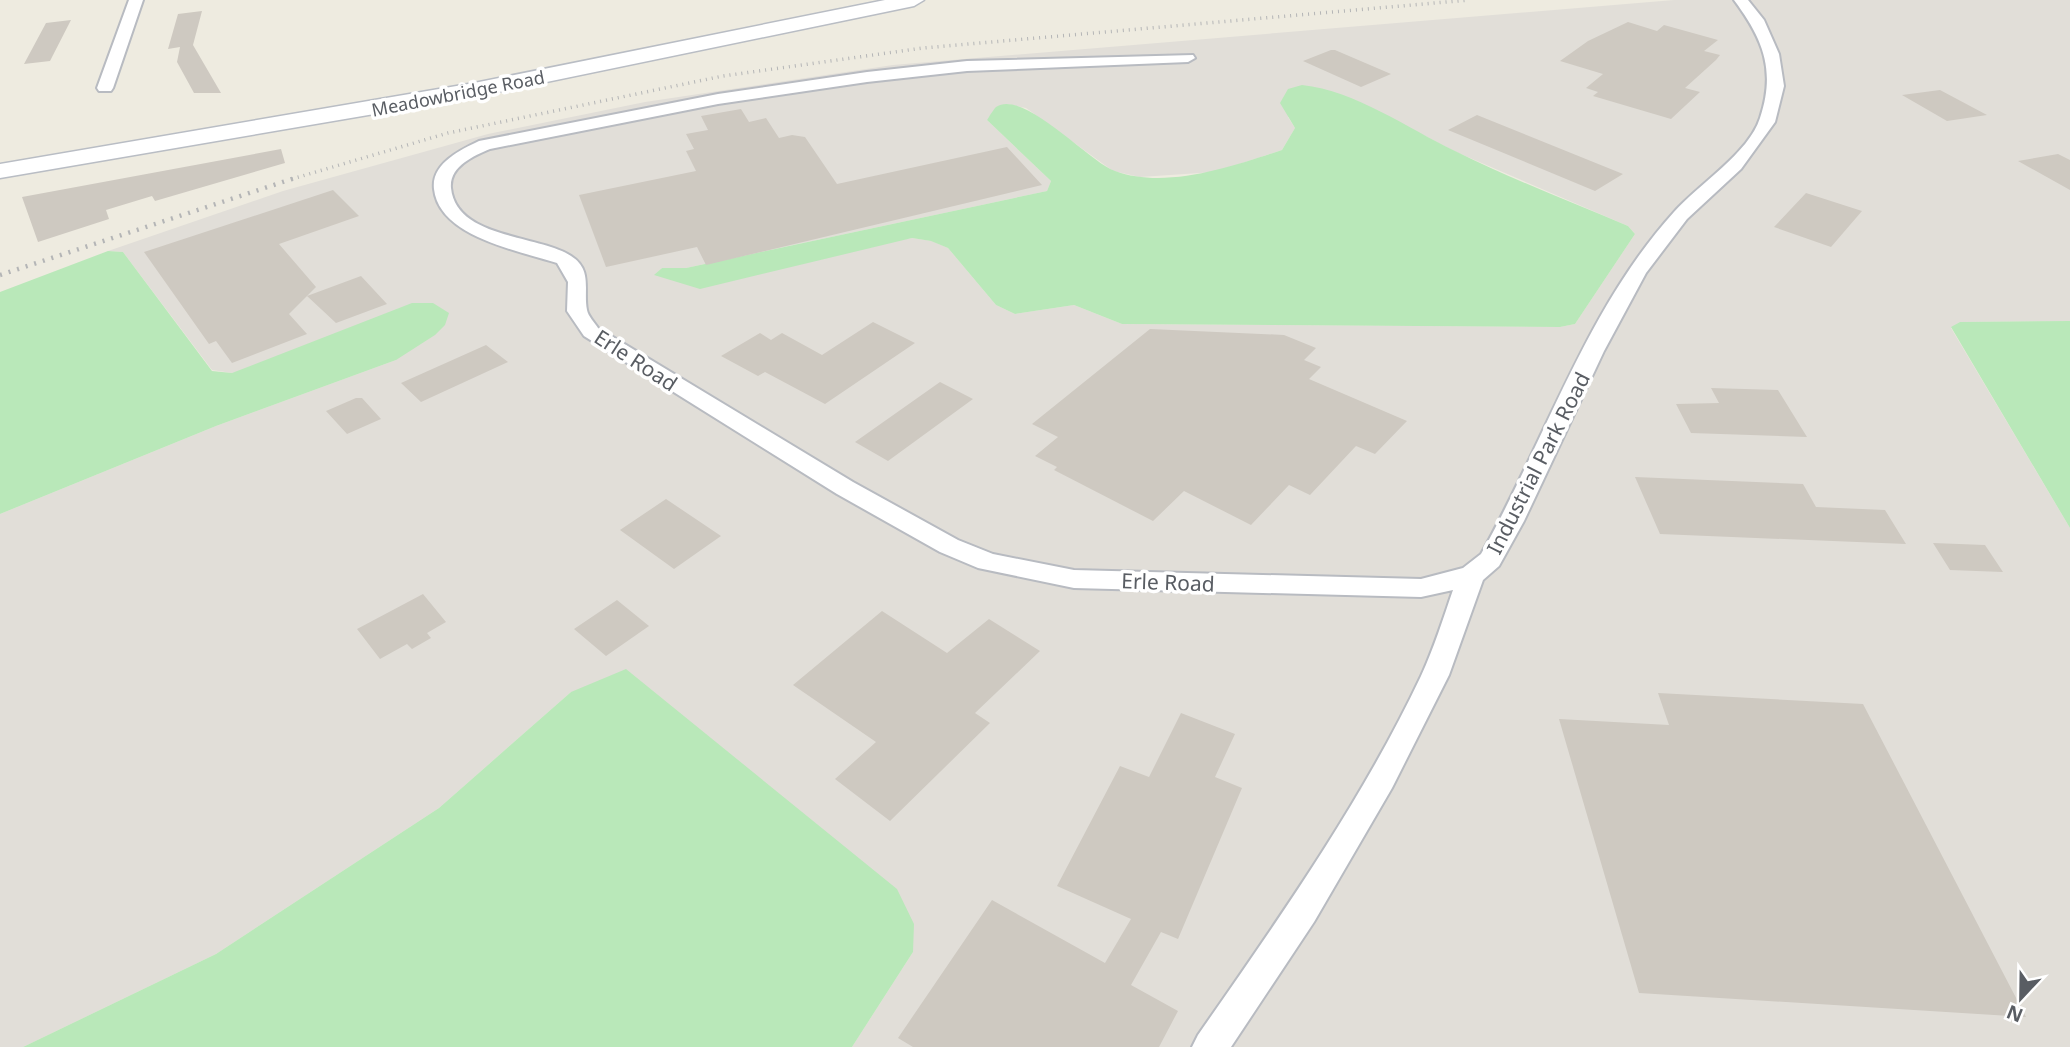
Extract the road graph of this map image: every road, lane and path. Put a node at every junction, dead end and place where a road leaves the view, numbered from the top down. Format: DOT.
graph roads {
  1 [pos="136,0"];
  2 [pos="914,0"];
  3 [pos="1741,0"];
  4 [pos="1188,58"];
  5 [pos="105,88"];
  6 [pos="0,171"];
  7 [pos="1472,575"];
  8 [pos="1210,1047"];
  1 -- 5 [label="street"];
  2 -- 6 [label="main road, Meadowbridge Road"];
  3 -- 7 [label="street, Industrial Park Road"];
  4 -- 7 [label="street, Erle Road"];
  7 -- 8 [label="street, Industrial Park Road"];
}
